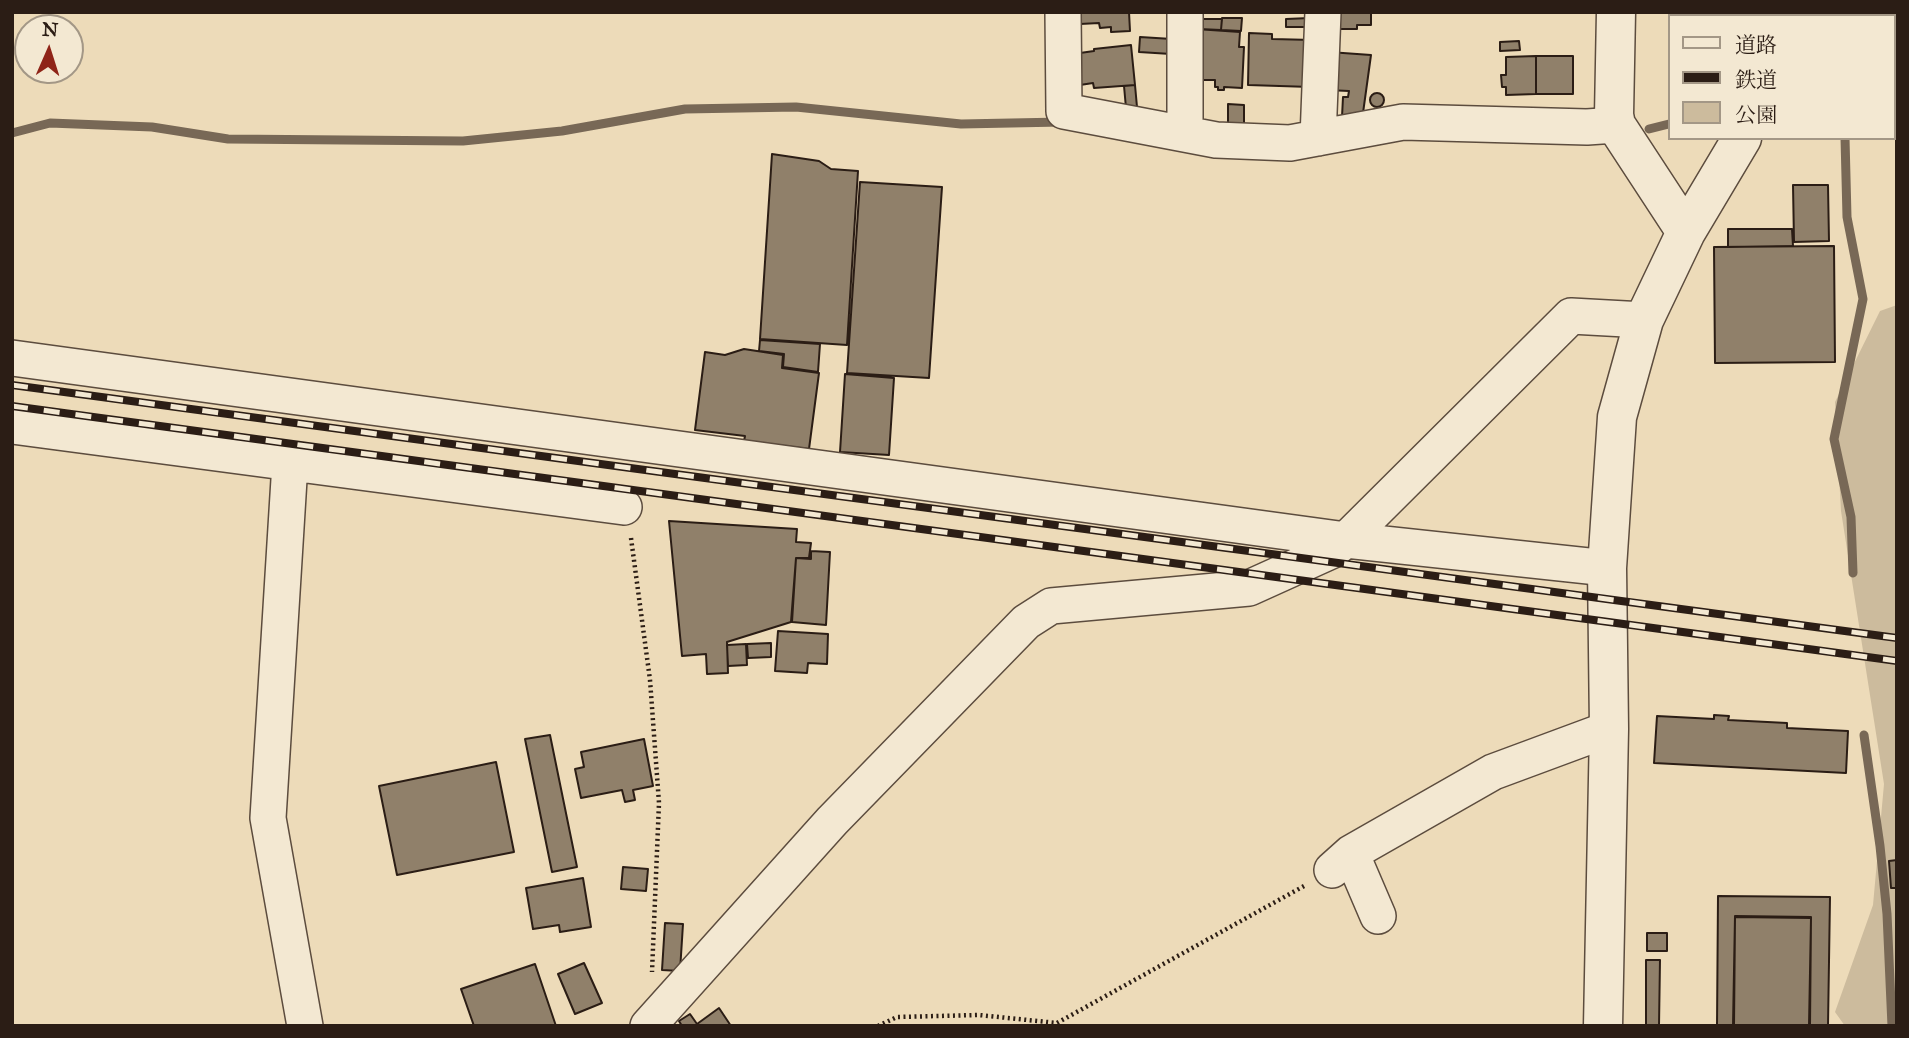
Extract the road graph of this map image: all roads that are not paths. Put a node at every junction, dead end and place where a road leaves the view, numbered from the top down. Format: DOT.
graph roads {
  1 [pos="1063,12"];
  2 [pos="1185,12"];
  3 [pos="1323,12"];
  4 [pos="1616,12"];
  5 [pos="1616,125"];
  6 [pos="1185,134"];
  7 [pos="1318,138"];
  8 [pos="1741,140"];
  9 [pos="1686,232"];
  10 [pos="1644,320"];
  11 [pos="12,358"];
  12 [pos="12,426"];
  13 [pos="290,463"];
  14 [pos="624,507"];
  15 [pos="1346,540"];
  16 [pos="1607,568"];
  17 [pos="1609,729"];
  18 [pos="1378,916"];
  19 [pos="656,1016"];
  20 [pos="305,1026"];
  21 [pos="1603,1026"];
  1 -- 6 [label="street"];
  2 -- 6 [label="street"];
  3 -- 7 [label="street"];
  4 -- 5 [label="street"];
  5 -- 7 [label="street"];
  5 -- 9 [label="street"];
  6 -- 7 [label="street"];
  8 -- 9 [label="street"];
  9 -- 10 [label="street"];
  10 -- 15 [label="street"];
  10 -- 16 [label="street"];
  11 -- 15 [label="street"];
  12 -- 13 [label="street"];
  13 -- 14 [label="street"];
  13 -- 20 [label="street"];
  15 -- 16 [label="street"];
  15 -- 19 [label="street"];
  16 -- 17 [label="street"];
  17 -- 18 [label="street"];
  17 -- 21 [label="street"];
}
